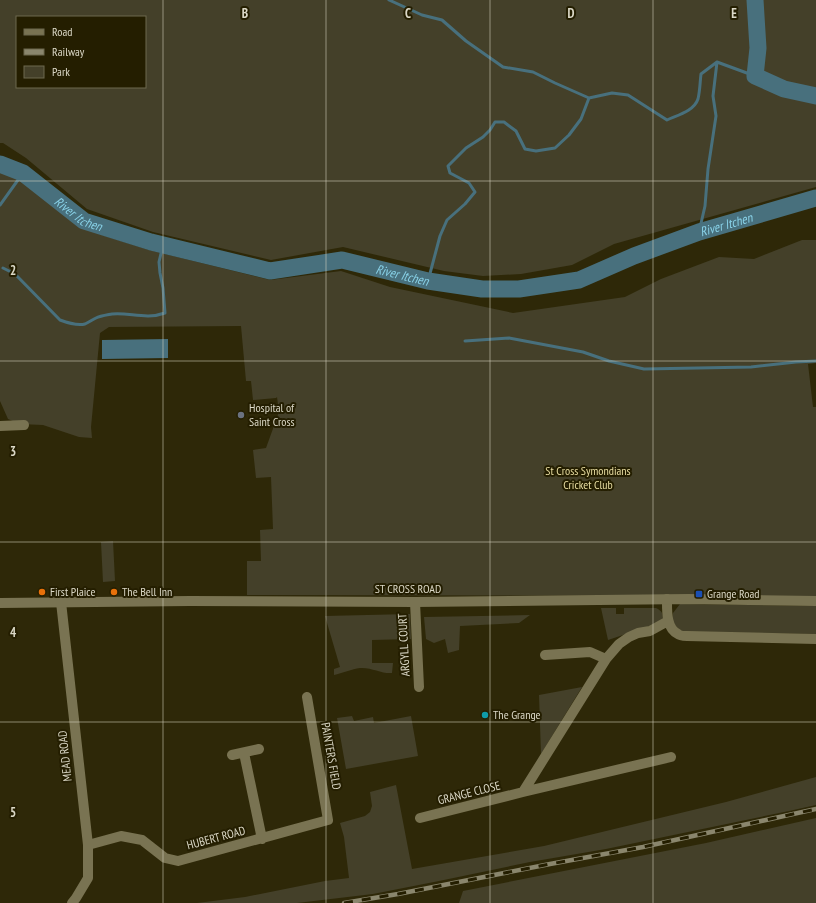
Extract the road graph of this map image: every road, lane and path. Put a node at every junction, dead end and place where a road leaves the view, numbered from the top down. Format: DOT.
graph roads {
  1 [pos="24,425"];
  2 [pos="0,426"];
  3 [pos="667,599"];
  4 [pos="816,601"];
  5 [pos="61,602"];
  6 [pos="415,602"];
  7 [pos="0,603"];
  8 [pos="668,621"];
  9 [pos="816,639"];
  10 [pos="545,655"];
  11 [pos="606,659"];
  12 [pos="419,687"];
  13 [pos="307,698"];
  14 [pos="259,749"];
  15 [pos="244,753"];
  16 [pos="232,756"];
  17 [pos="672,757"];
  18 [pos="524,792"];
  19 [pos="420,818"];
  20 [pos="328,820"];
  21 [pos="262,839"];
  22 [pos="88,845"];
  23 [pos="72,903"];
  1 -- 2 [label="street"];
  3 -- 4 [label="street, ST CROSS ROAD"];
  3 -- 6 [label="street, ST CROSS ROAD"];
  3 -- 8 [label="street"];
  5 -- 6 [label="street, ST CROSS ROAD"];
  5 -- 7 [label="street, ST CROSS ROAD"];
  5 -- 22 [label="street, MEAD ROAD"];
  6 -- 12 [label="street, ARGYLL COURT"];
  8 -- 9 [label="street"];
  8 -- 11 [label="street"];
  10 -- 11 [label="street"];
  11 -- 18 [label="street"];
  13 -- 20 [label="street, PAINTERS FIELD"];
  14 -- 15 [label="street"];
  15 -- 16 [label="street"];
  15 -- 21 [label="street, HUBERT ROAD"];
  17 -- 18 [label="street"];
  18 -- 19 [label="street, GRANGE CLOSE"];
  20 -- 21 [label="street, HUBERT ROAD"];
  21 -- 22 [label="street, HUBERT ROAD"];
  22 -- 23 [label="street, MEAD ROAD"];
}
